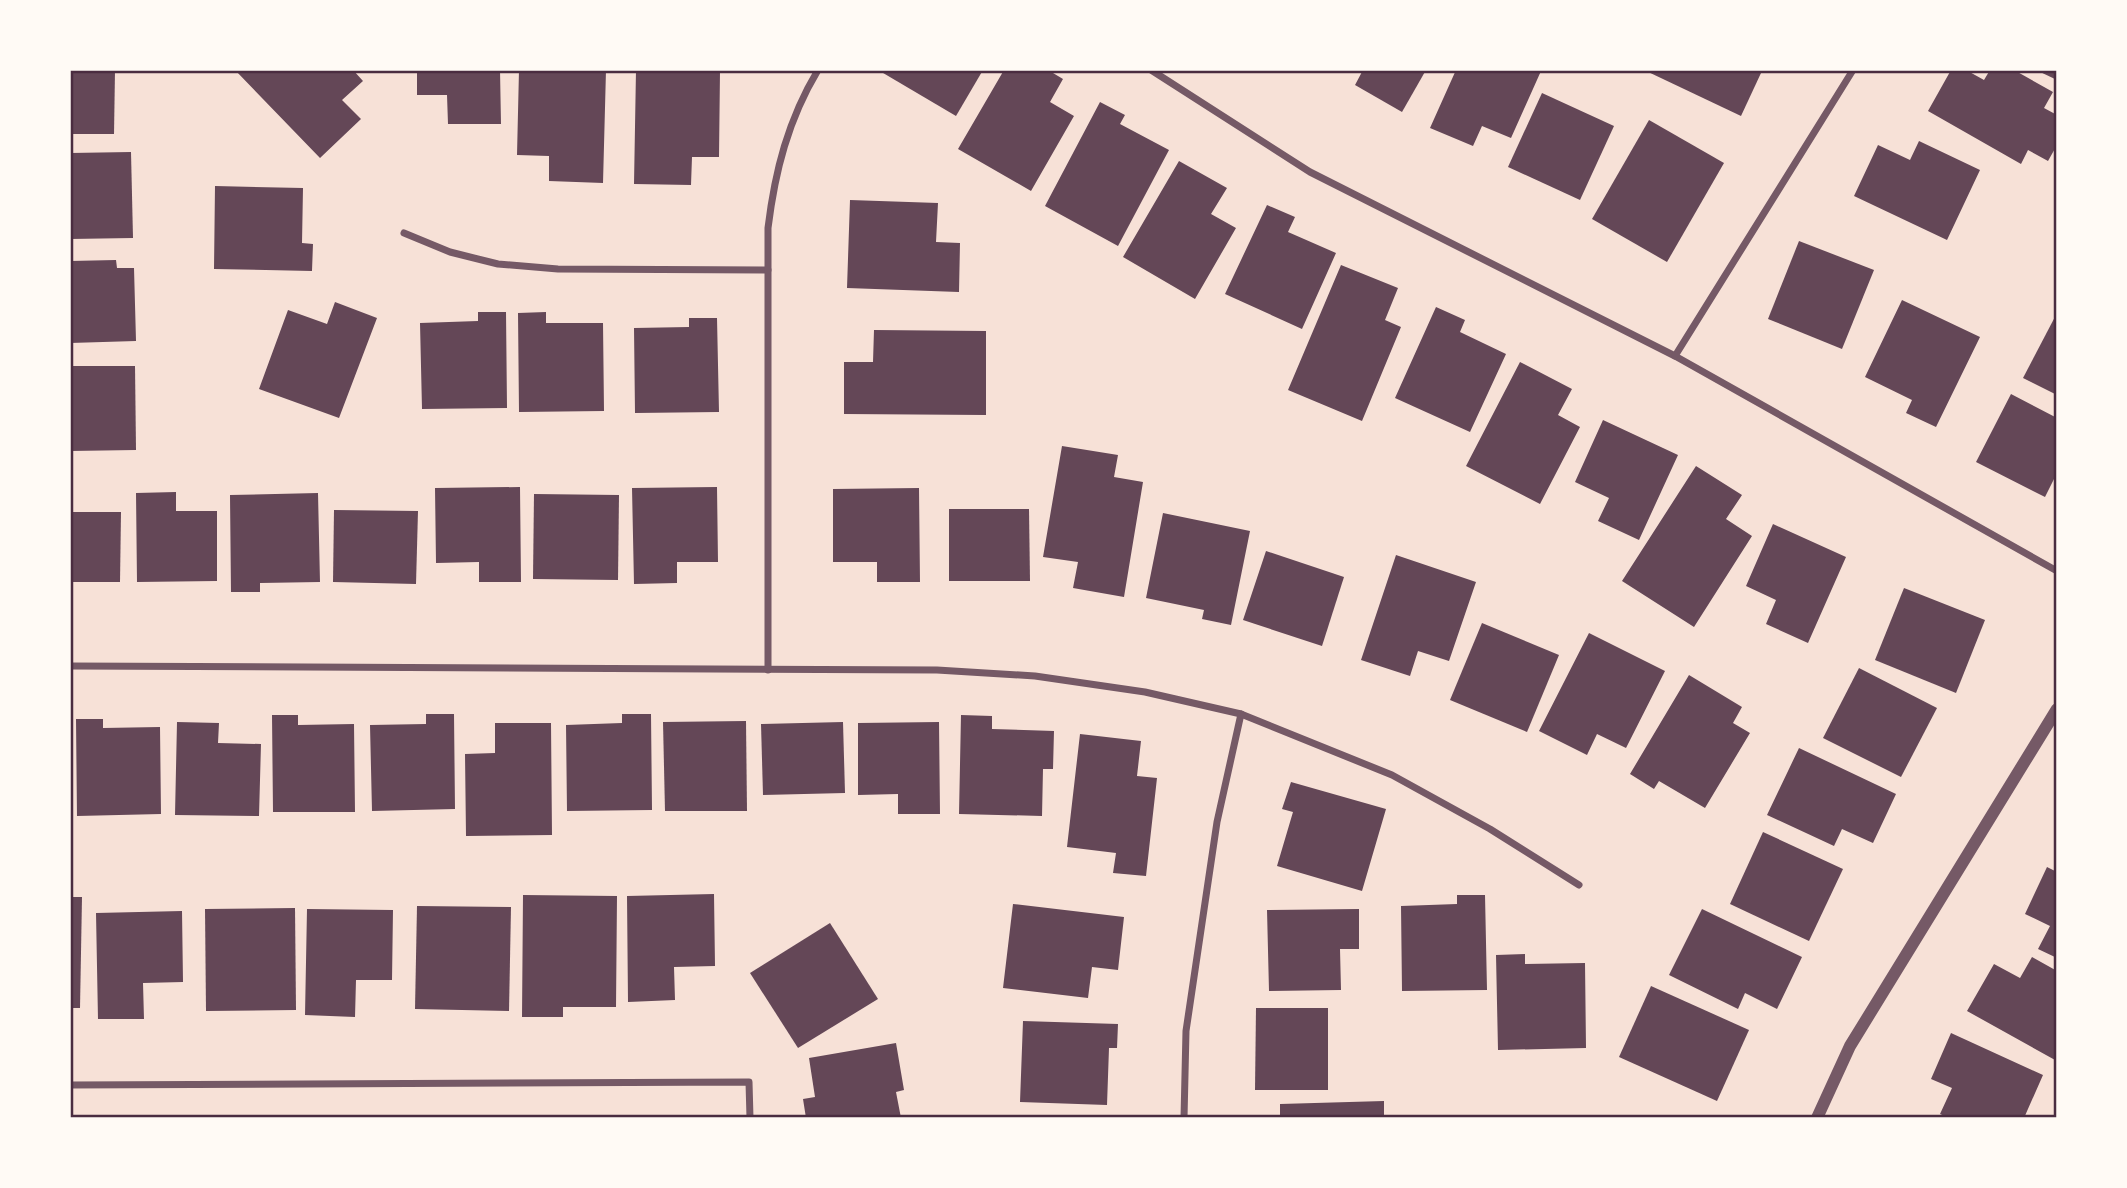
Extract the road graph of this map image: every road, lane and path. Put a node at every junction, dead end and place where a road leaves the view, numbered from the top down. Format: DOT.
graph roads {
  1 [pos="818,70"];
  2 [pos="1151,70"];
  3 [pos="1853,70"];
  4 [pos="404,233"];
  5 [pos="768,270"];
  6 [pos="1675,356"];
  7 [pos="2057,571"];
  8 [pos="70,666"];
  9 [pos="768,670"];
  10 [pos="2057,709"];
  11 [pos="1241,714"];
  12 [pos="1579,885"];
  13 [pos="70,1085"];
  14 [pos="750,1118"];
  15 [pos="1184,1118"];
  16 [pos="1816,1118"];
  1 -- 5 [label="street"];
  2 -- 6 [label="street"];
  3 -- 6 [label="street"];
  4 -- 5 [label="street"];
  5 -- 9 [label="street"];
  6 -- 7 [label="street"];
  8 -- 9 [label="street"];
  9 -- 11 [label="street"];
  10 -- 16 [label="street"];
  11 -- 12 [label="street"];
  11 -- 15 [label="street"];
  13 -- 14 [label="street"];
}
